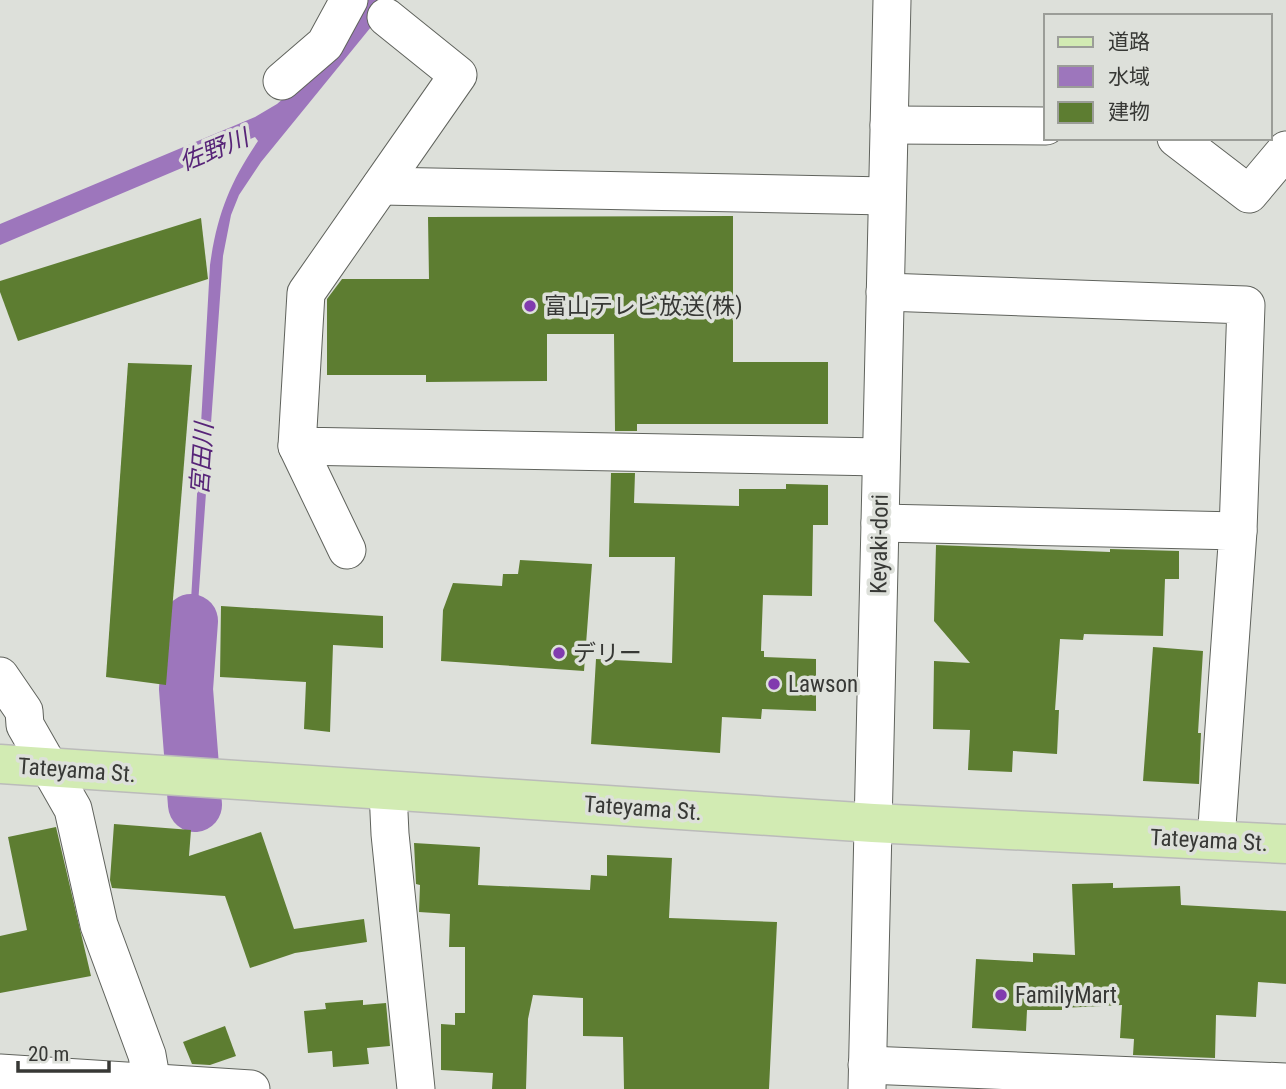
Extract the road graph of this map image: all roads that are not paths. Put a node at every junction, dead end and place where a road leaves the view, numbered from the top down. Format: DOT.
graph roads {
  1 [pos="349,0"];
  2 [pos="892,0"];
  3 [pos="386,17"];
  4 [pos="282,81"];
  5 [pos="889,125"];
  6 [pos="1044,126"];
  7 [pos="1179,140"];
  8 [pos="1286,150"];
  9 [pos="381,186"];
  10 [pos="887,197"];
  11 [pos="885,292"];
  12 [pos="297,446"];
  13 [pos="881,457"];
  14 [pos="880,523"];
  15 [pos="1238,531"];
  16 [pos="347,550"];
  17 [pos="0,676"];
  18 [pos="0,764"];
  19 [pos="51,768"];
  20 [pos="388,791"];
  21 [pos="873,823"];
  22 [pos="1216,840"];
  23 [pos="1286,844"];
  24 [pos="0,1073"];
  25 [pos="867,1077"];
  26 [pos="1133,1082"];
  27 [pos="1286,1082"];
  28 [pos="153,1086"];
  29 [pos="251,1089"];
  30 [pos="416,1089"];
  1 -- 4 [label="street"];
  2 -- 5 [label="street, Keyaki-dori"];
  3 -- 9 [label="street"];
  5 -- 6 [label="street"];
  5 -- 10 [label="street, Keyaki-dori"];
  7 -- 8 [label="street"];
  9 -- 10 [label="street"];
  9 -- 12 [label="street"];
  10 -- 11 [label="street, Keyaki-dori"];
  11 -- 13 [label="street, Keyaki-dori"];
  11 -- 15 [label="street"];
  12 -- 13 [label="street"];
  12 -- 16 [label="street"];
  13 -- 14 [label="street, Keyaki-dori"];
  14 -- 15 [label="street"];
  14 -- 21 [label="street, Keyaki-dori"];
  15 -- 22 [label="street"];
  17 -- 19 [label="street"];
  18 -- 19 [label="main road, Tateyama St."];
  19 -- 20 [label="main road, Tateyama St."];
  19 -- 28 [label="street"];
  20 -- 21 [label="main road, Tateyama St."];
  20 -- 30 [label="street"];
  21 -- 22 [label="main road, Tateyama St."];
  21 -- 25 [label="street, Keyaki-dori"];
  22 -- 23 [label="main road, Tateyama St."];
  24 -- 28 [label="street"];
  25 -- 26 [label="street"];
  26 -- 27 [label="street"];
  28 -- 29 [label="street"];
}
